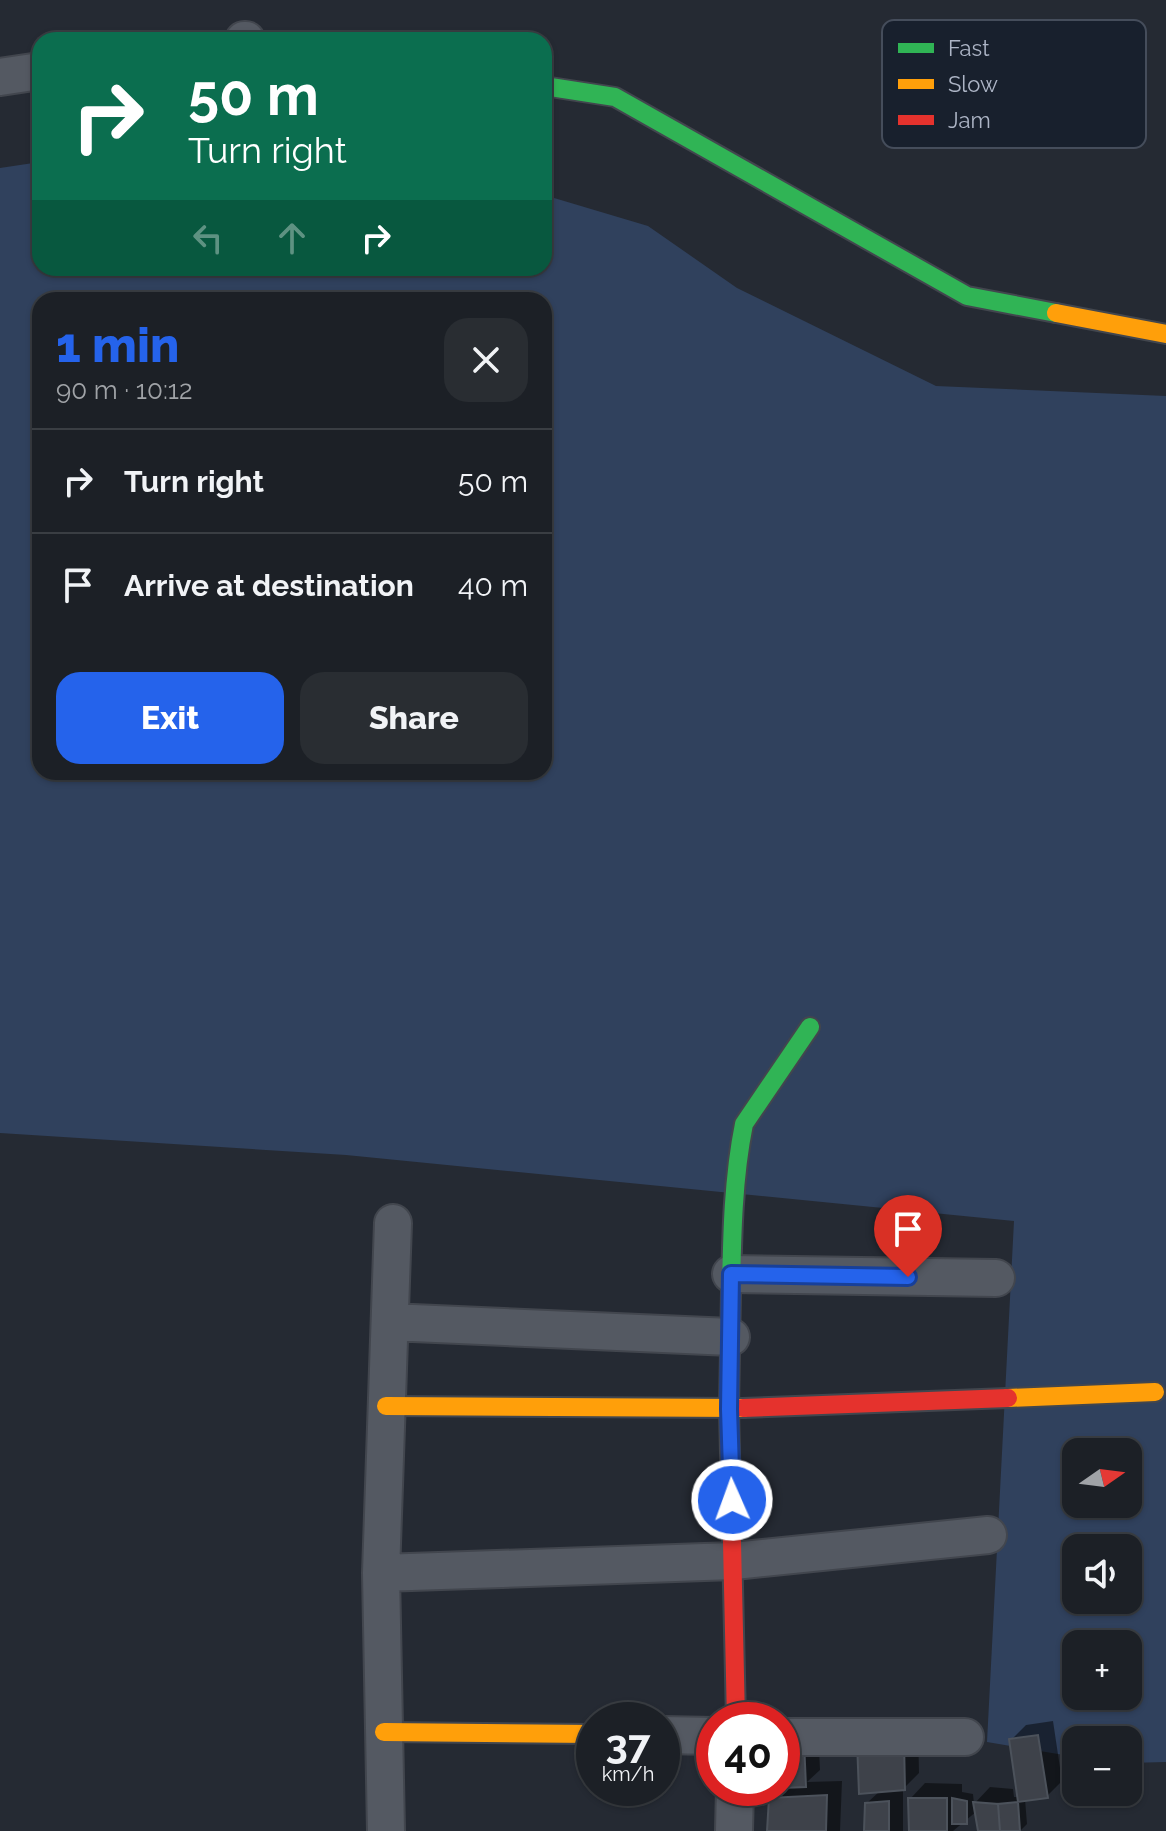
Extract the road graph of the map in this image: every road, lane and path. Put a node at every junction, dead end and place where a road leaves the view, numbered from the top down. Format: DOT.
graph roads {
  1 [pos="32,72"];
  2 [pos="0,77"];
  3 [pos="552,87"];
  4 [pos="1166,334"];
  5 [pos="810,1027"];
  6 [pos="393,1223"];
  7 [pos="731,1274"];
  8 [pos="996,1278"];
  9 [pos="390,1322"];
  10 [pos="731,1337"];
  11 [pos="1155,1392"];
  12 [pos="386,1406"];
  13 [pos="729,1409"];
  14 [pos="988,1535"];
  15 [pos="734,1561"];
  16 [pos="381,1573"];
  17 [pos="736,1702"];
  18 [pos="384,1732"];
  19 [pos="576,1734"];
  20 [pos="800,1737"];
  21 [pos="965,1737"];
  22 [pos="735,1806"];
  23 [pos="386,1831"];
  24 [pos="734,1831"];
  1 -- 2 [label="street"];
  3 -- 4 [label="street"];
  5 -- 7 [label="street"];
  6 -- 9 [label="street"];
  7 -- 8 [label="street"];
  7 -- 10 [label="street"];
  9 -- 10 [label="street"];
  9 -- 12 [label="street"];
  10 -- 13 [label="street"];
  11 -- 13 [label="street"];
  12 -- 13 [label="street"];
  12 -- 16 [label="street"];
  13 -- 15 [label="street"];
  14 -- 15 [label="street"];
  15 -- 16 [label="street"];
  15 -- 17 [label="street"];
  16 -- 18 [label="street"];
  18 -- 19 [label="street"];
  18 -- 23 [label="street"];
  20 -- 21 [label="street"];
  22 -- 24 [label="street"];
}
